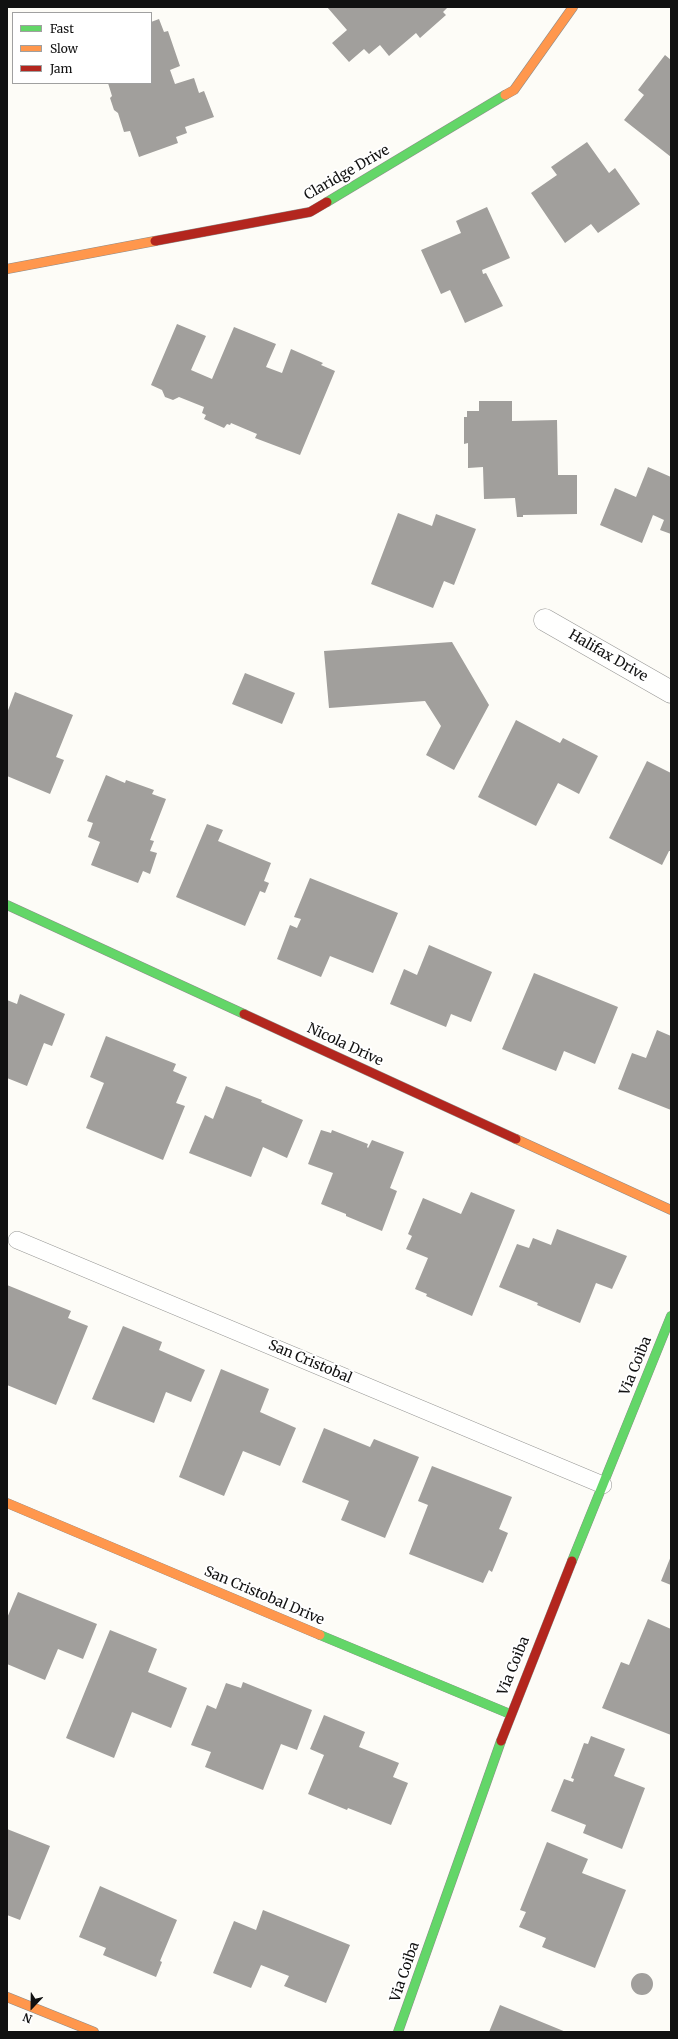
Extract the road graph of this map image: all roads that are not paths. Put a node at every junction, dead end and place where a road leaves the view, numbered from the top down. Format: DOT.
graph roads {
  1 [pos="573,7"];
  2 [pos="7,269"];
  3 [pos="544,620"];
  4 [pos="671,692"];
  5 [pos="7,905"];
  6 [pos="671,1210"];
  7 [pos="17,1240"];
  8 [pos="671,1316"];
  9 [pos="603,1485"];
  10 [pos="7,1503"];
  11 [pos="510,1714"];
  12 [pos="7,1997"];
  13 [pos="94,2032"];
  14 [pos="398,2032"];
  1 -- 2 [label="street, Claridge Drive"];
  3 -- 4 [label="street, Halifax Drive"];
  5 -- 6 [label="street, Nicola Drive"];
  7 -- 9 [label="lane, San Cristobal"];
  8 -- 9 [label="street, Via Coiba"];
  9 -- 11 [label="street, Via Coiba"];
  10 -- 11 [label="street, San Cristobal Drive"];
  11 -- 14 [label="street, Via Coiba"];
  12 -- 13 [label="street"];
}
